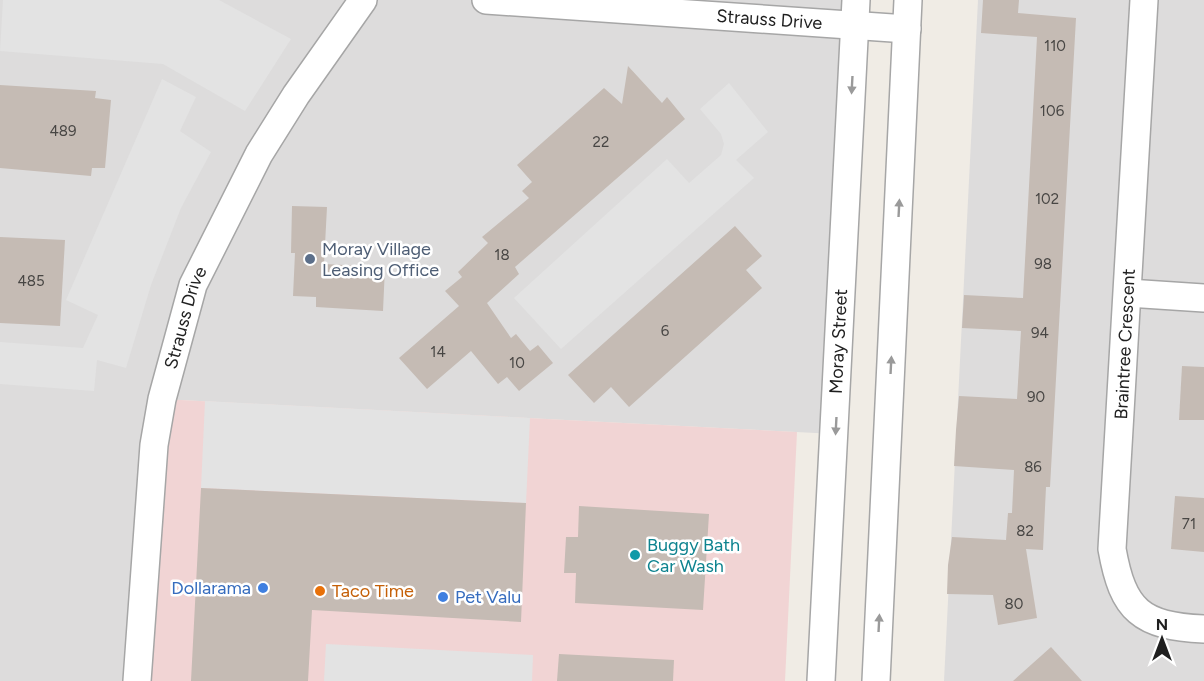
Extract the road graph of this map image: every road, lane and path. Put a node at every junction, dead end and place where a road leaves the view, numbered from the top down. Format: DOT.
graph roads {
  1 [pos="363,0"];
  2 [pos="486,0"];
  3 [pos="908,0"];
  4 [pos="1144,0"];
  5 [pos="855,13"];
  6 [pos="907,29"];
  7 [pos="1128,293"];
  8 [pos="1204,298"];
  9 [pos="1204,629"];
  10 [pos="137,681"];
  11 [pos="821,681"];
  12 [pos="876,681"];
  1 -- 10 [label="street, Strauss Drive"];
  2 -- 5 [label="street, Strauss Drive"];
  3 -- 6 [label="street"];
  4 -- 7 [label="street, Braintree Crescent"];
  5 -- 6 [label="street, Strauss Drive"];
  5 -- 11 [label="street, Moray Street, one-way"];
  12 -- 6 [label="street, one-way"];
  7 -- 8 [label="street"];
  7 -- 9 [label="street, Braintree Crescent"];
}
